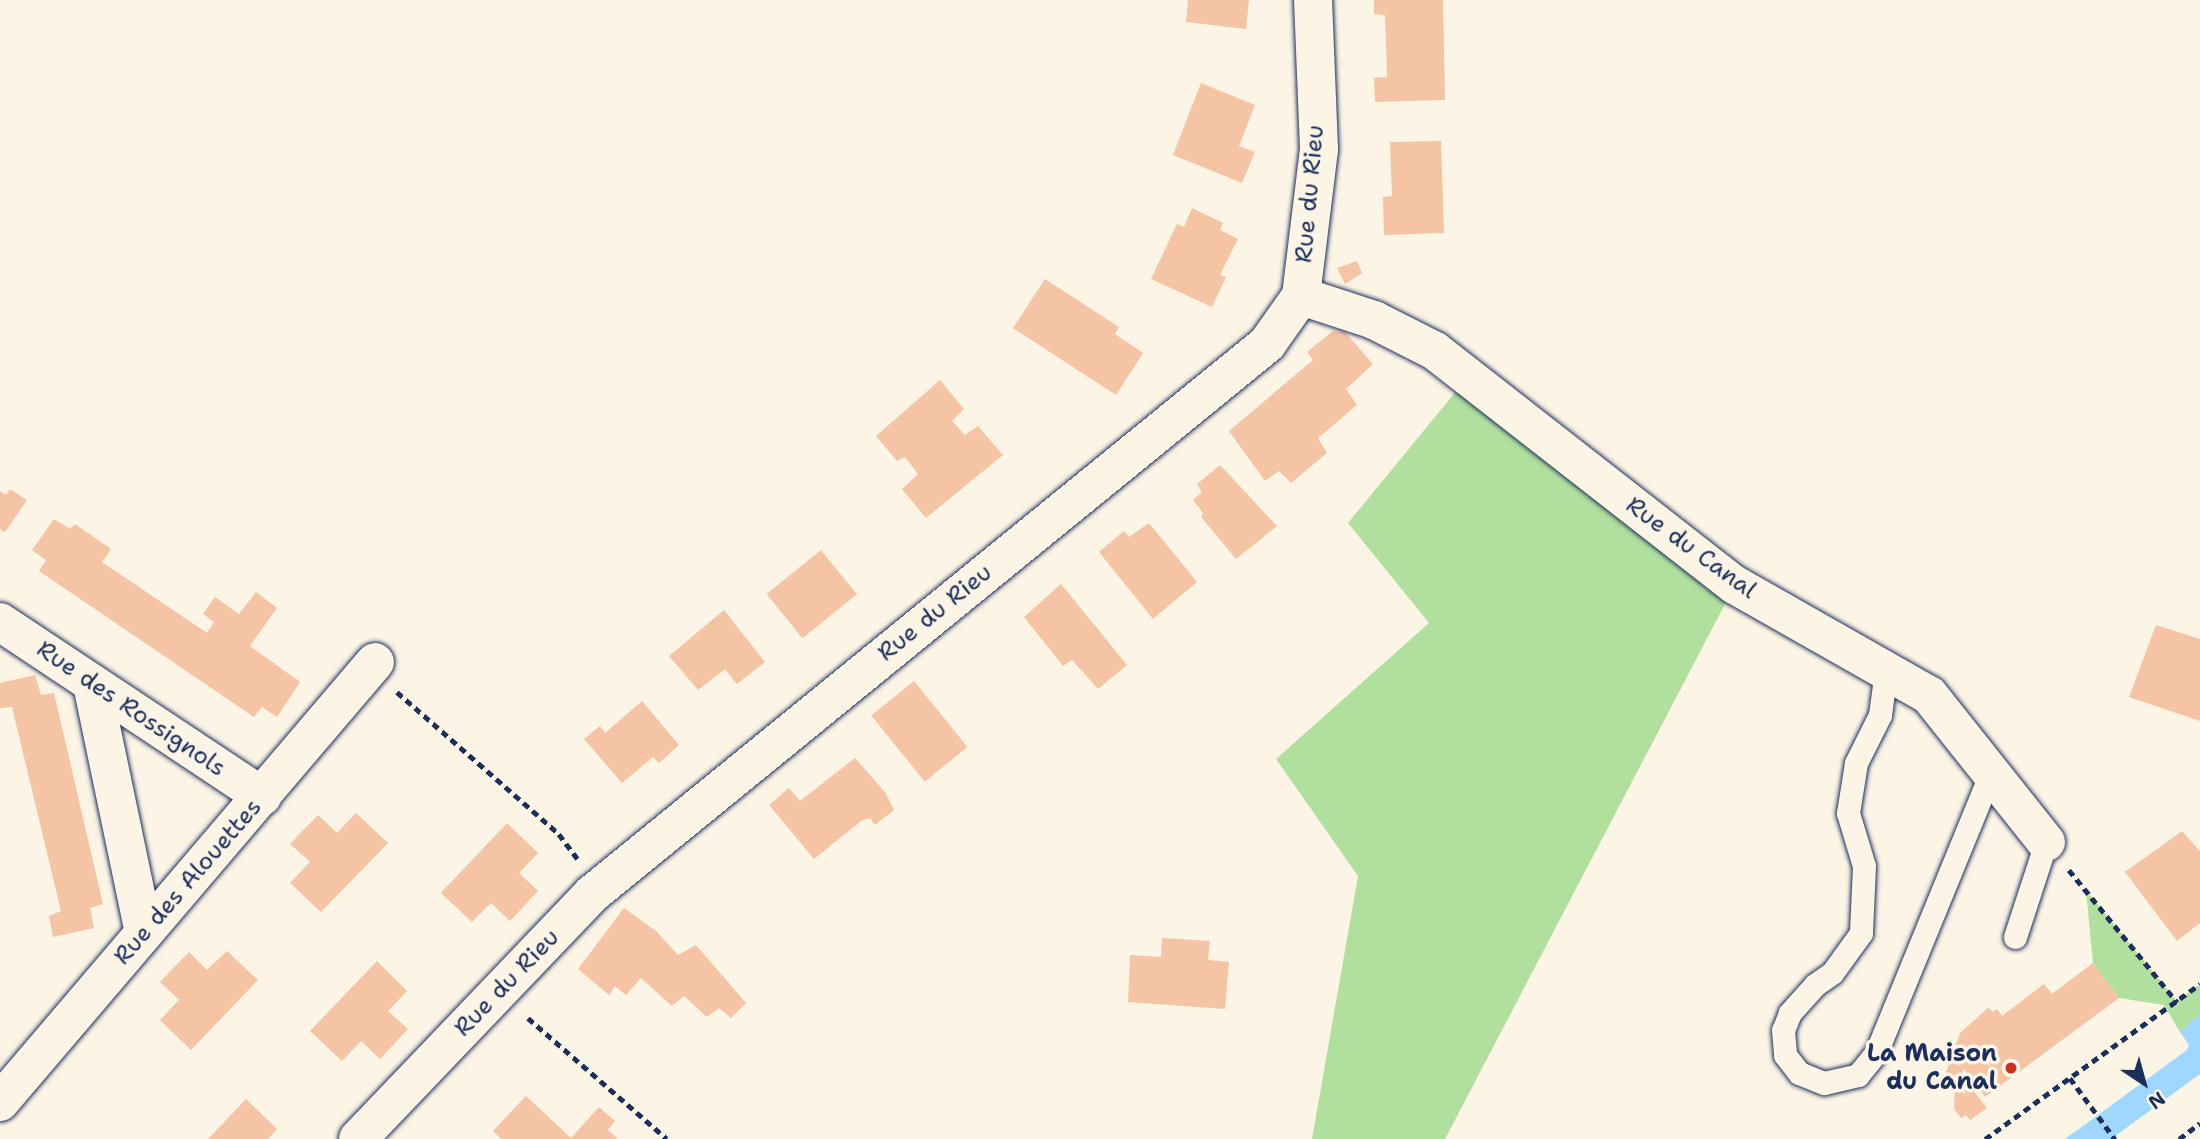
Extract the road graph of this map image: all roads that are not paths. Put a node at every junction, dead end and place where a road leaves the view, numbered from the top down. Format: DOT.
graph roads {
  1 [pos="1313,0"];
  2 [pos="1301,296"];
  3 [pos="0,622"];
  4 [pos="372,665"];
  5 [pos="1886,670"];
  6 [pos="92,684"];
  7 [pos="1991,773"];
  8 [pos="262,796"];
  9 [pos="2046,842"];
  10 [pos="144,933"];
  11 [pos="2015,937"];
  12 [pos="0,1102"];
  13 [pos="358,1139"];
  1 -- 2 [label="street, Rue du Rieu"];
  2 -- 5 [label="street, Rue du Canal"];
  2 -- 13 [label="street, Rue du Rieu"];
  3 -- 6 [label="street, Rue des Rossignols"];
  4 -- 8 [label="street, Rue des Alouettes"];
  5 -- 7 [label="street, Rue du Canal"];
  5 -- 7 [label="lane"];
  6 -- 8 [label="street, Rue des Rossignols"];
  6 -- 10 [label="street"];
  7 -- 9 [label="street, Rue du Canal"];
  8 -- 10 [label="street, Rue des Alouettes"];
  9 -- 11 [label="lane"];
  10 -- 12 [label="street, Rue des Alouettes"];
}
